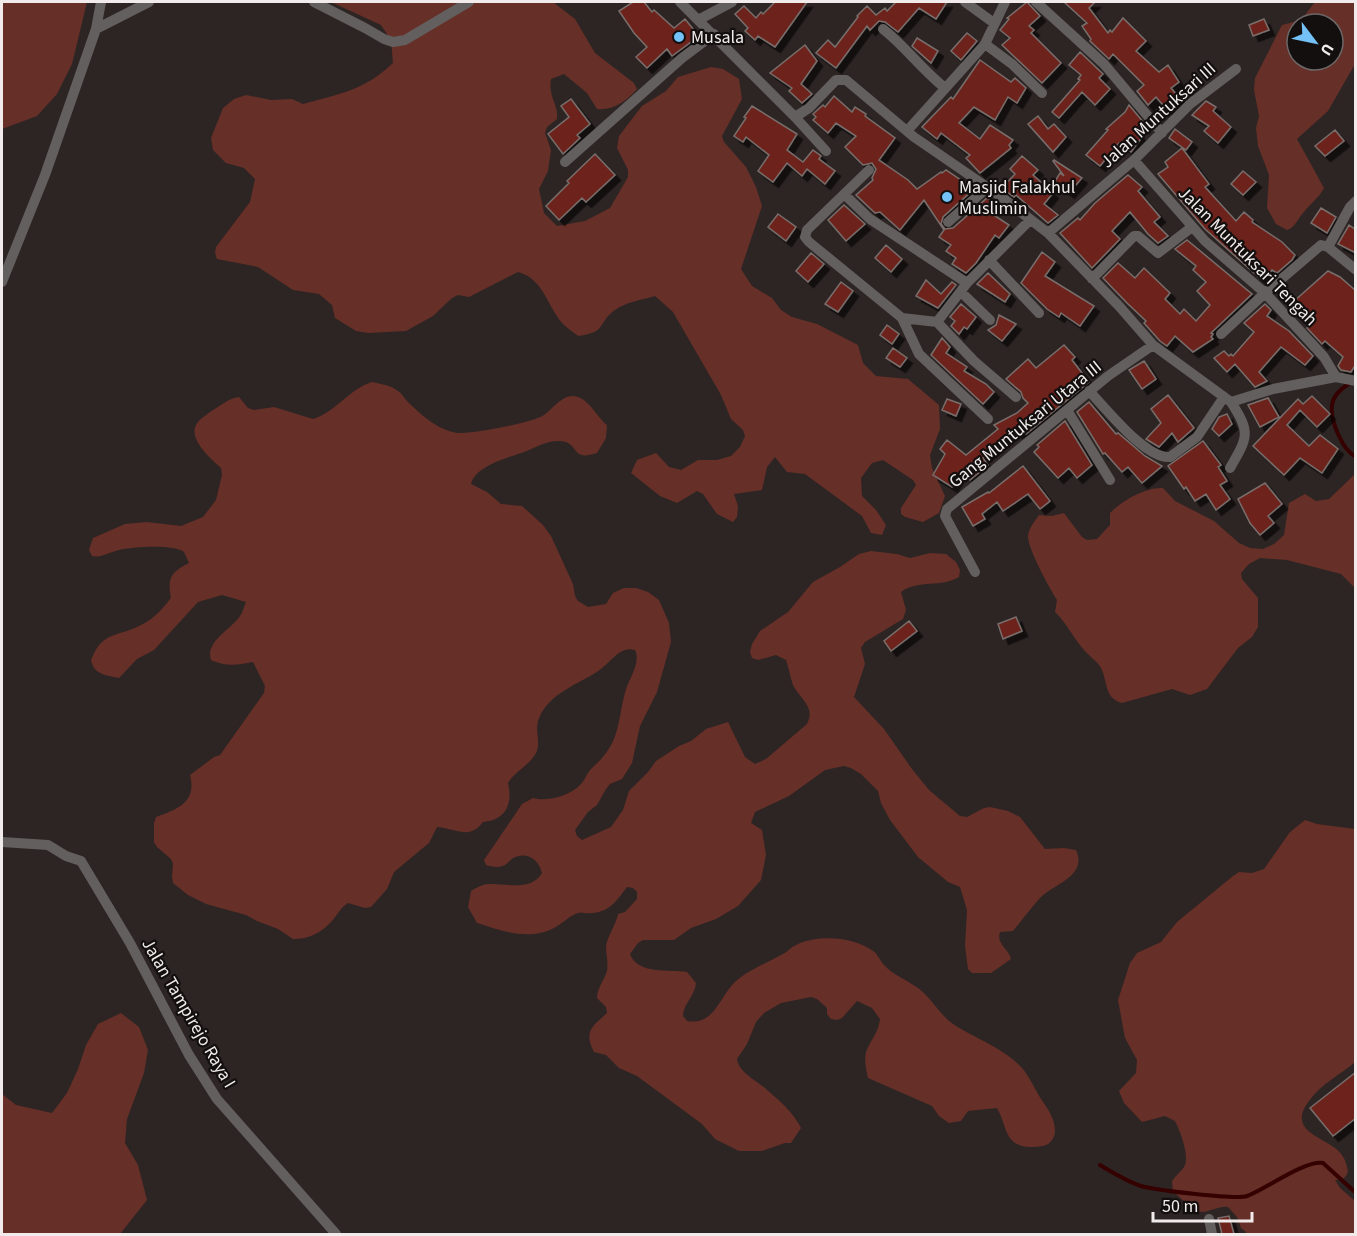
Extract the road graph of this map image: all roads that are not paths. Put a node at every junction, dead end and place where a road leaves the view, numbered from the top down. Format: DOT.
graph roads {
  1 [pos="101,2"];
  2 [pos="149,2"];
  3 [pos="314,2"];
  4 [pos="469,2"];
  5 [pos="680,2"];
  6 [pos="732,2"];
  7 [pos="965,2"];
  8 [pos="1005,2"];
  9 [pos="1036,2"];
  10 [pos="700,20"];
  11 [pos="994,23"];
  12 [pos="96,29"];
  13 [pos="883,29"];
  14 [pos="714,34"];
  15 [pos="985,44"];
  16 [pos="1236,69"];
  17 [pos="945,88"];
  18 [pos="1042,93"];
  19 [pos="795,117"];
  20 [pos="906,131"];
  21 [pos="1162,133"];
  22 [pos="826,151"];
  23 [pos="1134,160"];
  24 [pos="565,162"];
  25 [pos="869,170"];
  26 [pos="988,187"];
  27 [pos="845,195"];
  28 [pos="1356,201"];
  29 [pos="1030,220"];
  30 [pos="948,222"];
  31 [pos="1192,227"];
  32 [pos="1048,233"];
  33 [pos="1328,248"];
  34 [pos="989,260"];
  35 [pos="1356,270"];
  36 [pos="1092,279"];
  37 [pos="2,282"];
  38 [pos="964,288"];
  39 [pos="1265,293"];
  40 [pos="1039,313"];
  41 [pos="902,318"];
  42 [pos="990,320"];
  43 [pos="937,322"];
  44 [pos="1221,334"];
  45 [pos="1153,345"];
  46 [pos="1336,377"];
  47 [pos="1356,381"];
  48 [pos="1089,391"];
  49 [pos="1016,397"];
  50 [pos="1228,400"];
  51 [pos="1067,410"];
  52 [pos="988,419"];
  53 [pos="1230,468"];
  54 [pos="1110,480"];
  55 [pos="975,572"];
  56 [pos="2,842"];
  57 [pos="1209,1219"];
  58 [pos="336,1234"];
  59 [pos="1212,1234"];
  1 -- 12 [label="street"];
  2 -- 12 [label="street"];
  3 -- 4 [label="street"];
  5 -- 10 [label="street"];
  6 -- 10 [label="street"];
  7 -- 11 [label="street"];
  8 -- 11 [label="street"];
  9 -- 21 [label="street"];
  10 -- 14 [label="street"];
  11 -- 15 [label="street"];
  12 -- 37 [label="street"];
  13 -- 17 [label="street"];
  14 -- 19 [label="street"];
  14 -- 24 [label="street"];
  15 -- 17 [label="street"];
  15 -- 18 [label="street"];
  16 -- 21 [label="street, Jalan Muntuksari III"];
  17 -- 20 [label="street"];
  19 -- 20 [label="street"];
  19 -- 22 [label="street"];
  20 -- 26 [label="street"];
  21 -- 23 [label="street, Jalan Muntuksari III"];
  23 -- 31 [label="street, Jalan Muntuksari Tengah"];
  23 -- 32 [label="street, Jalan Muntuksari III"];
  25 -- 27 [label="street"];
  26 -- 29 [label="street"];
  26 -- 30 [label="street"];
  27 -- 38 [label="street"];
  27 -- 41 [label="street"];
  28 -- 33 [label="street"];
  29 -- 32 [label="street"];
  29 -- 34 [label="street"];
  31 -- 36 [label="street"];
  31 -- 39 [label="street, Jalan Muntuksari Tengah"];
  32 -- 36 [label="street"];
  33 -- 35 [label="street"];
  33 -- 39 [label="street"];
  34 -- 38 [label="street"];
  34 -- 40 [label="street"];
  36 -- 45 [label="street"];
  38 -- 42 [label="street"];
  38 -- 43 [label="street"];
  39 -- 44 [label="street"];
  39 -- 46 [label="street, Jalan Muntuksari Tengah"];
  41 -- 43 [label="street"];
  41 -- 52 [label="street"];
  43 -- 49 [label="street"];
  45 -- 48 [label="street, Gang Muntuksari Utara III"];
  45 -- 50 [label="street"];
  46 -- 47 [label="street"];
  46 -- 50 [label="street"];
  48 -- 50 [label="street"];
  48 -- 51 [label="street, Gang Muntuksari Utara III"];
  50 -- 53 [label="street"];
  51 -- 54 [label="street"];
  51 -- 55 [label="street, Gang Muntuksari Utara III"];
  56 -- 58 [label="street, Jalan Tampirejo Raya I"];
  57 -- 59 [label="street"];
}
